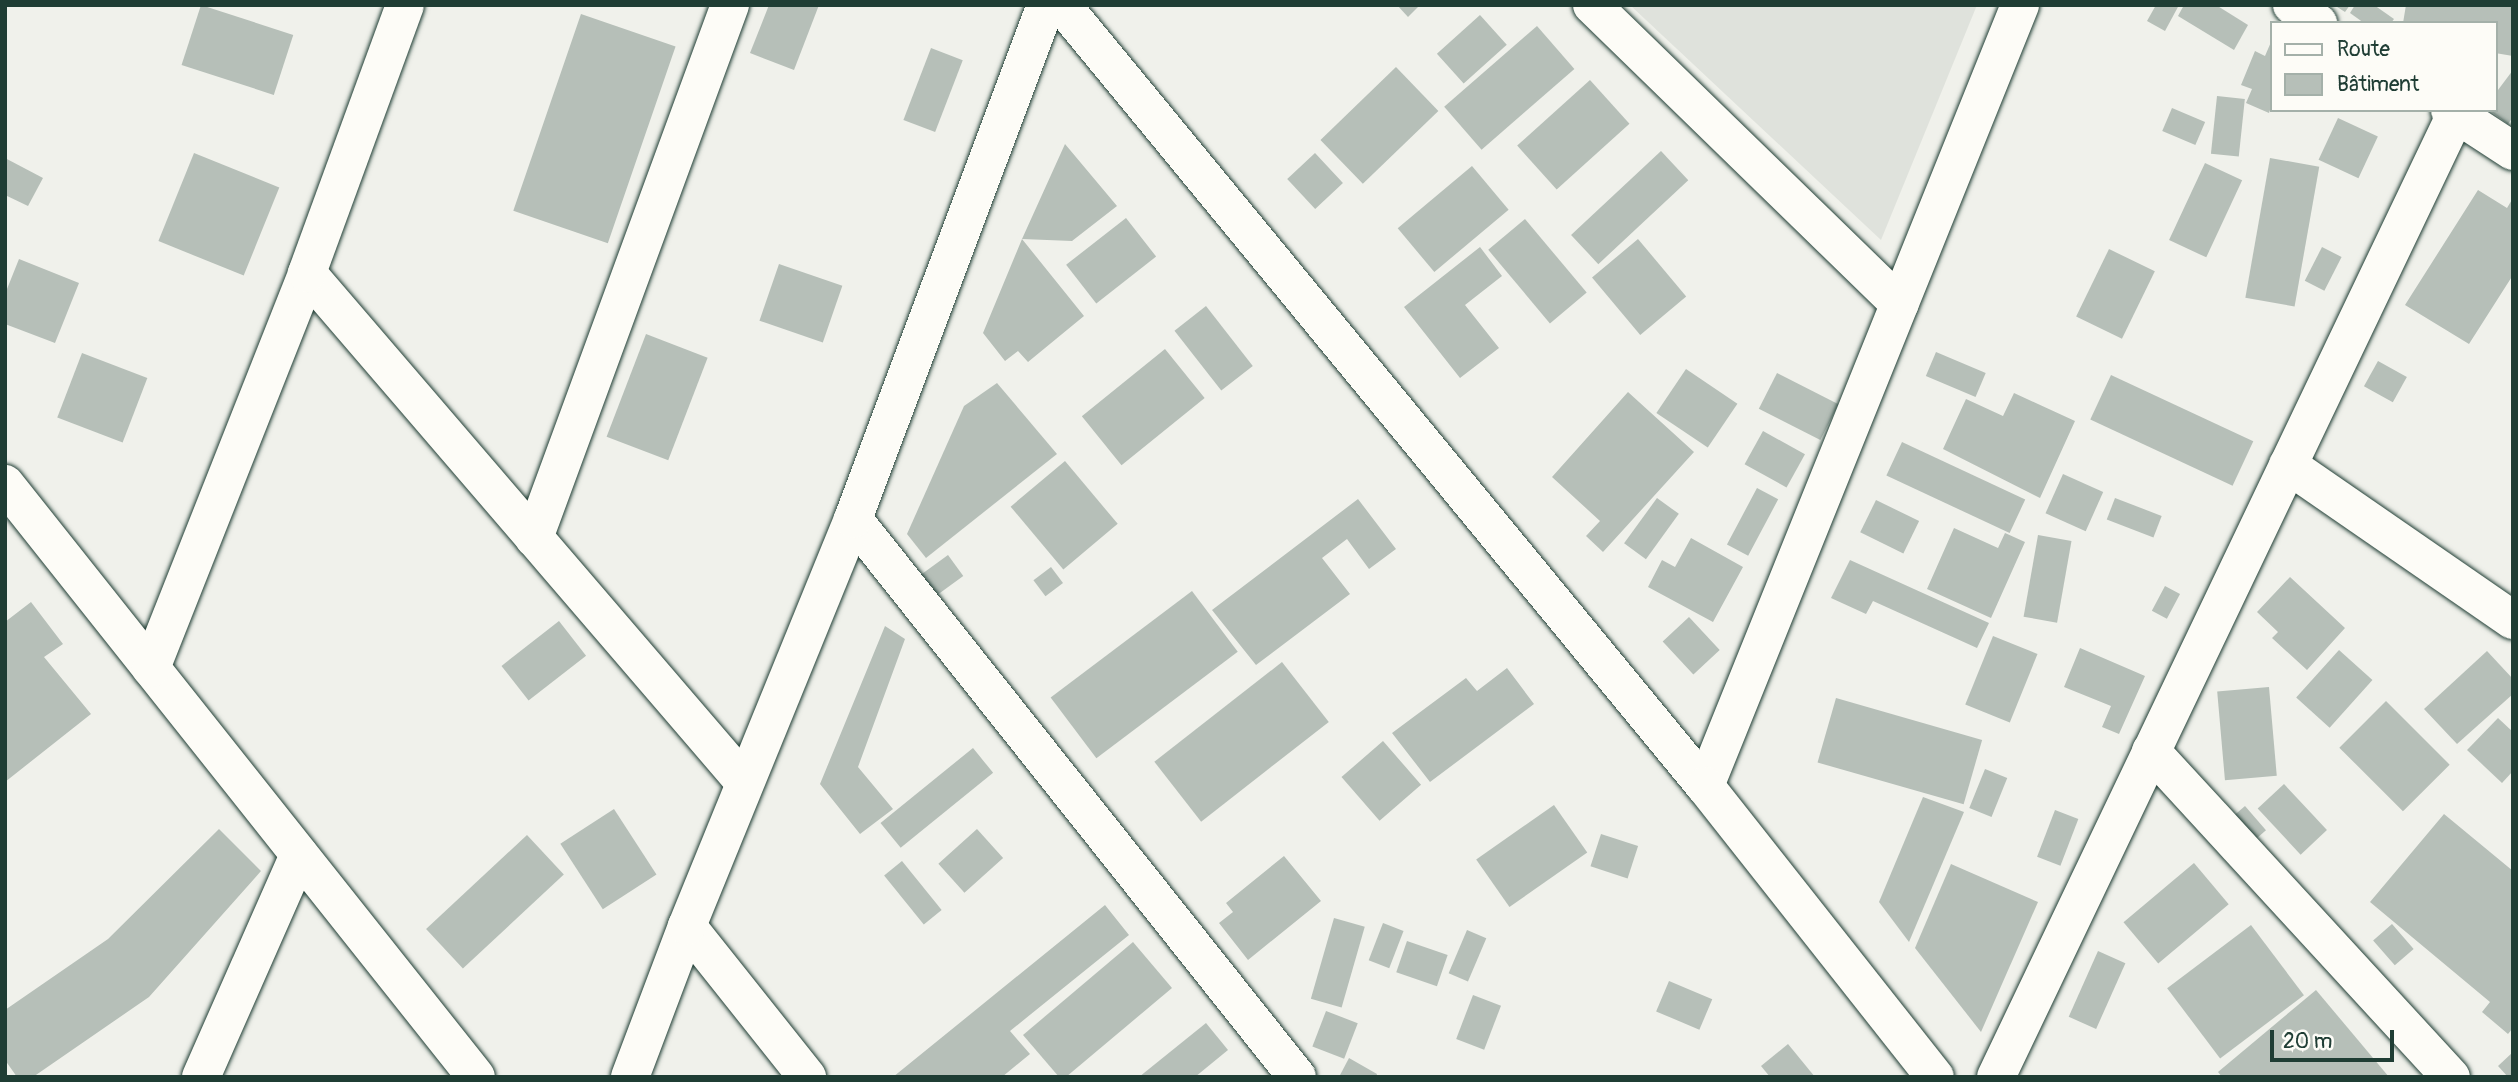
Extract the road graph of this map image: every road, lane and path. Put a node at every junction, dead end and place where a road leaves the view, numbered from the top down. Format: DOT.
graph roads {
  1 [pos="405,5"];
  2 [pos="730,5"];
  3 [pos="1046,5"];
  4 [pos="1062,5"];
  5 [pos="1591,5"];
  6 [pos="2020,5"];
  7 [pos="2292,5"];
  8 [pos="2315,21"];
  9 [pos="2453,112"];
  10 [pos="2513,151"];
  11 [pos="307,273"];
  12 [pos="1899,304"];
  13 [pos="2288,465"];
  14 [pos="5,484"];
  15 [pos="853,519"];
  16 [pos="534,538"];
  17 [pos="2513,620"];
  18 [pos="151,668"];
  19 [pos="2151,751"];
  20 [pos="745,783"];
  21 [pos="1705,786"];
  22 [pos="299,855"];
  23 [pos="687,926"];
  24 [pos="201,1077"];
  25 [pos="476,1077"];
  26 [pos="630,1077"];
  27 [pos="807,1077"];
  28 [pos="1297,1077"];
  29 [pos="1935,1077"];
  30 [pos="1996,1077"];
  31 [pos="2451,1077"];
  1 -- 11 [label="street"];
  2 -- 16 [label="street"];
  3 -- 15 [label="street"];
  4 -- 21 [label="street"];
  5 -- 12 [label="street"];
  6 -- 12 [label="street"];
  7 -- 8 [label="street"];
  9 -- 10 [label="street"];
  9 -- 13 [label="street"];
  11 -- 16 [label="street"];
  11 -- 18 [label="street"];
  12 -- 21 [label="street"];
  13 -- 17 [label="street"];
  13 -- 19 [label="street"];
  14 -- 18 [label="street"];
  15 -- 20 [label="street"];
  15 -- 28 [label="street"];
  16 -- 20 [label="street"];
  18 -- 22 [label="street"];
  19 -- 30 [label="street"];
  19 -- 31 [label="street"];
  20 -- 23 [label="street"];
  21 -- 29 [label="street"];
  22 -- 24 [label="street"];
  22 -- 25 [label="street"];
  23 -- 26 [label="street"];
  23 -- 27 [label="street"];
}
